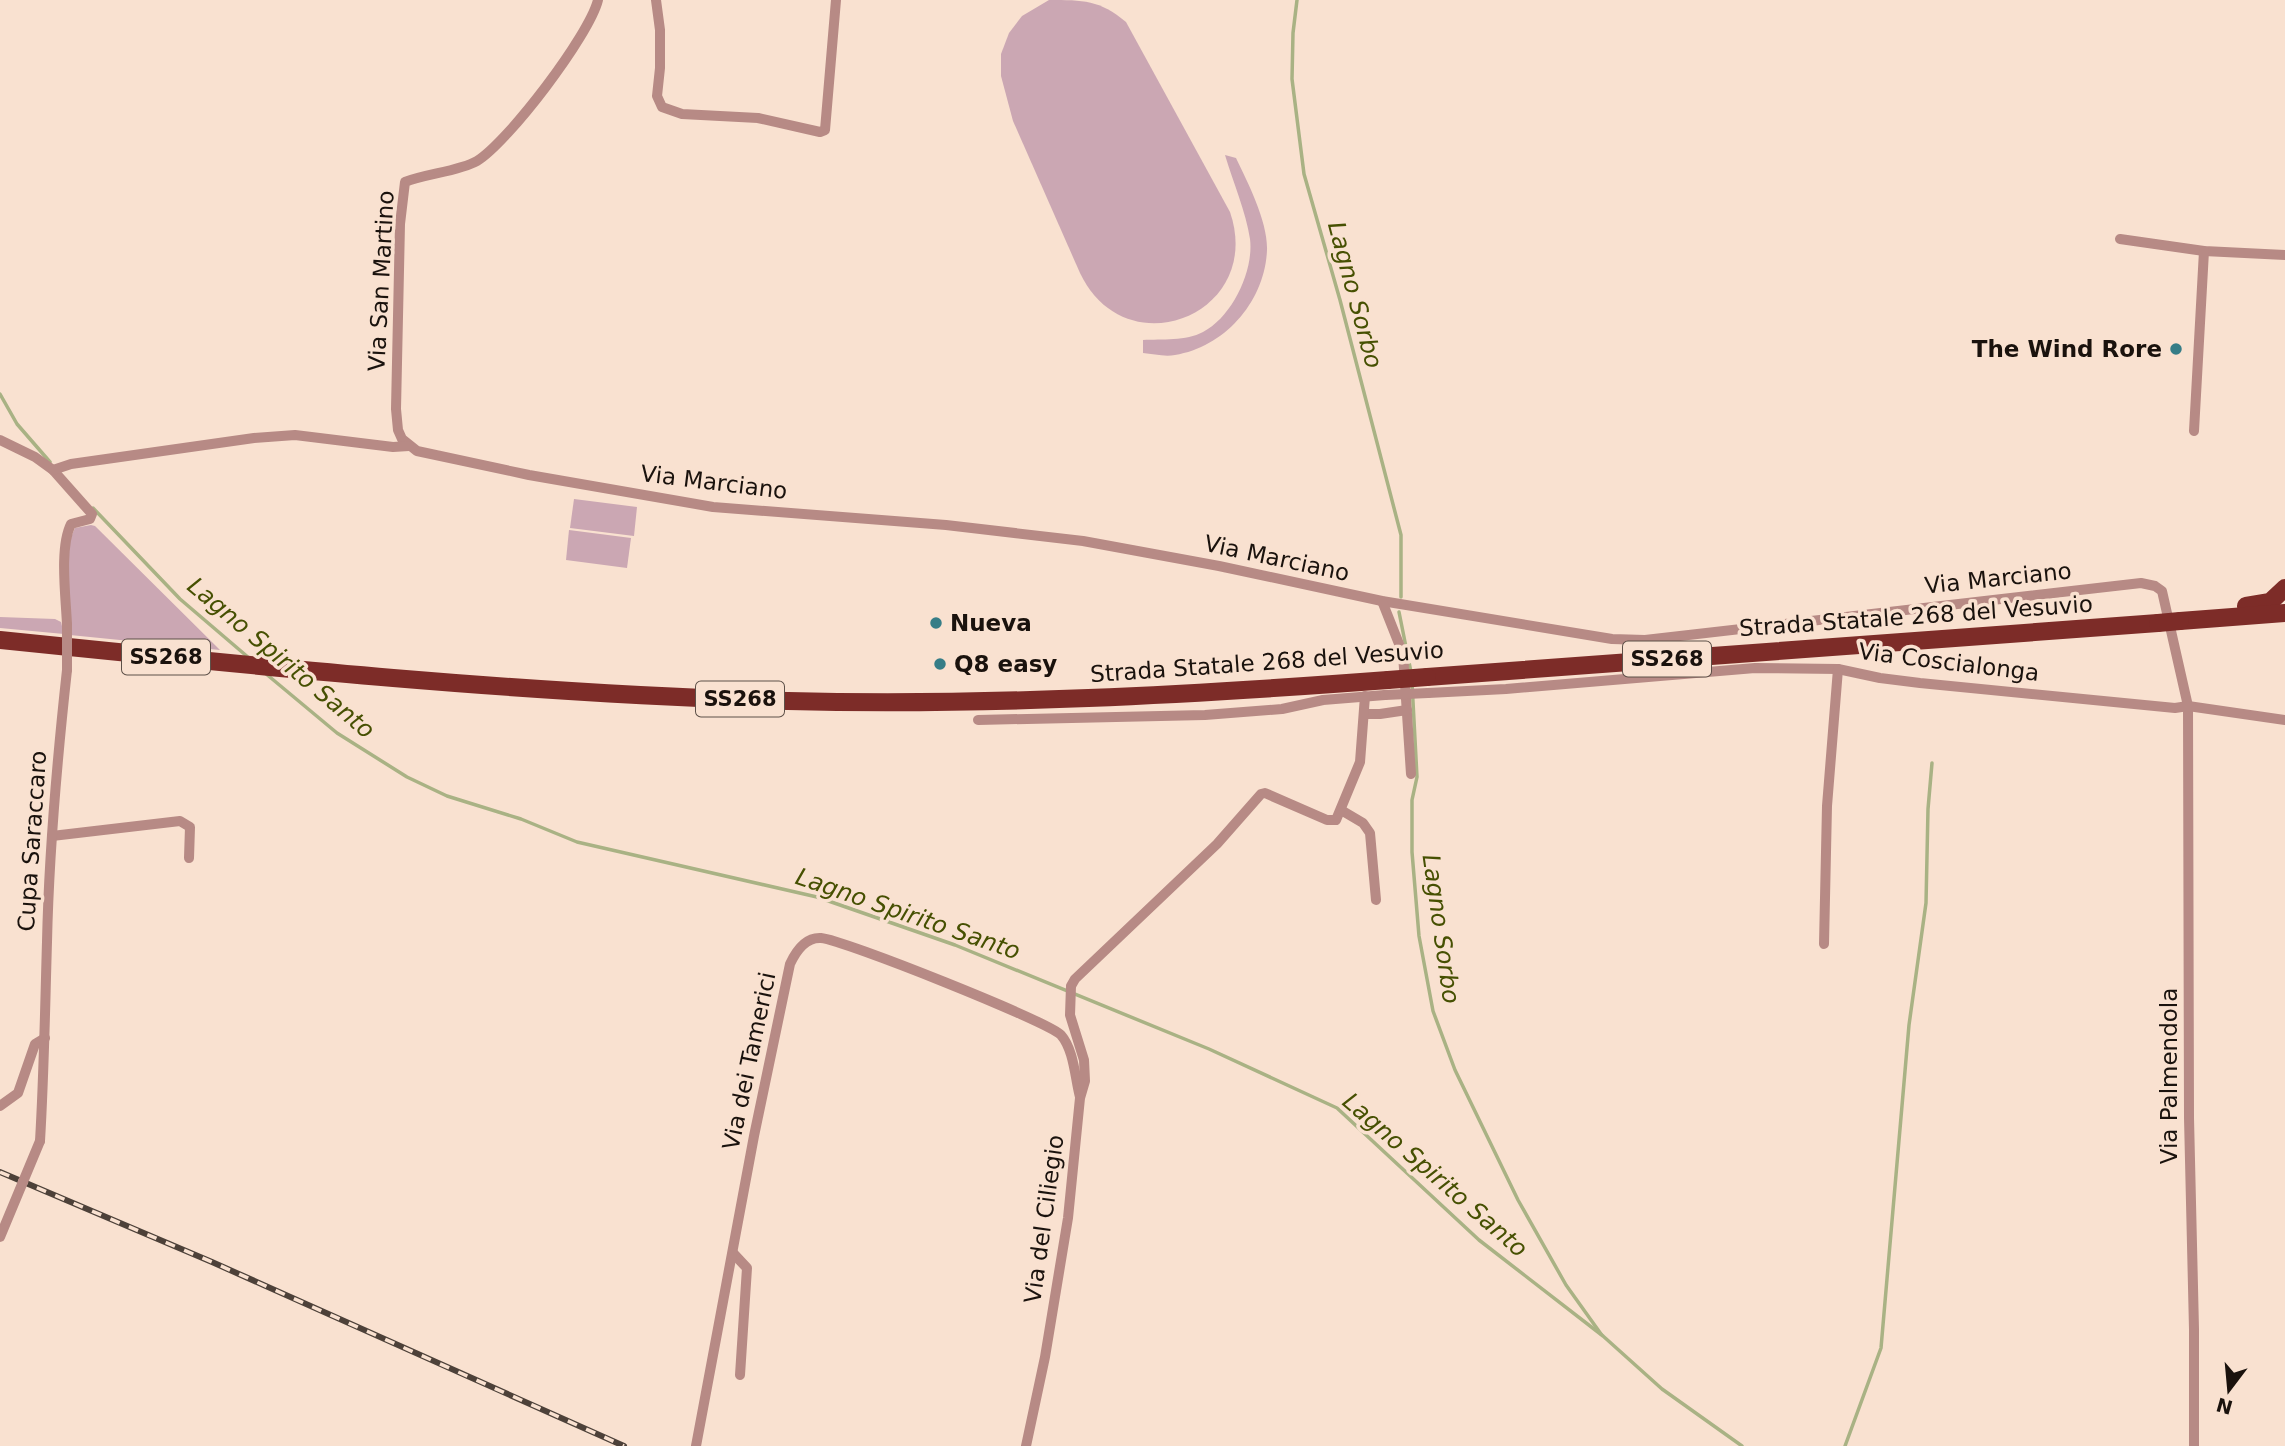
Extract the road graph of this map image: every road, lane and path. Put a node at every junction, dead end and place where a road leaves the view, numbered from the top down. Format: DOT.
graph roads {
  1 [pos="598,0"];
  2 [pos="656,0"];
  3 [pos="836,0"];
  4 [pos="2120,239"];
  5 [pos="2204,251"];
  6 [pos="2285,256"];
  7 [pos="2194,431"];
  8 [pos="0,440"];
  9 [pos="409,446"];
  10 [pos="53,470"];
  11 [pos="2141,583"];
  12 [pos="2285,588"];
  13 [pos="1382,601"];
  14 [pos="2285,613"];
  15 [pos="2189,621"];
  16 [pos="0,640"];
  17 [pos="1838,669"];
  18 [pos="1427,685"];
  19 [pos="1387,688"];
  20 [pos="1365,696"];
  21 [pos="2188,706"];
  22 [pos="1406,709"];
  23 [pos="1364,713"];
  24 [pos="978,720"];
  25 [pos="2285,720"];
  26 [pos="1411,774"];
  27 [pos="1341,810"];
  28 [pos="52,836"];
  29 [pos="189,858"];
  30 [pos="1376,900"];
  31 [pos="1824,944"];
  32 [pos="45,1038"];
  33 [pos="1080,1098"];
  34 [pos="0,1106"];
  35 [pos="0,1238"];
  36 [pos="733,1254"];
  37 [pos="740,1375"];
  38 [pos="696,1446"];
  39 [pos="1026,1446"];
  40 [pos="2194,1446"];
  1 -- 9 [label="street, Via San Martino"];
  2 -- 3 [label="street"];
  4 -- 5 [label="street"];
  5 -- 6 [label="street"];
  5 -- 7 [label="street"];
  8 -- 10 [label="street"];
  9 -- 10 [label="street, Via Marciano"];
  9 -- 13 [label="street, Via Marciano"];
  10 -- 28 [label="street, Cupa Saraccaro, bridge"];
  11 -- 13 [label="street, Via Marciano"];
  11 -- 21 [label="street, Via Palmendola"];
  12 -- 15 [label="highway, SS268"];
  13 -- 22 [label="street"];
  14 -- 15 [label="highway, Strada Statale 268 del Vesuvio / SS268"];
  15 -- 18 [label="highway, Strada Statale 268 del Vesuvio / SS268, bridge"];
  16 -- 19 [label="highway, Strada Statale 268 del Vesuvio / SS268"];
  17 -- 18 [label="street, Via Coscialonga"];
  17 -- 21 [label="street, Via Coscialonga"];
  17 -- 31 [label="street"];
  18 -- 19 [label="highway, Strada Statale 268 del Vesuvio / SS268, bridge"];
  19 -- 20 [label="street"];
  20 -- 23 [label="street"];
  20 -- 24 [label="street"];
  21 -- 25 [label="street, Via Coscialonga"];
  21 -- 40 [label="street, Via Palmendola"];
  22 -- 23 [label="street"];
  22 -- 26 [label="street"];
  23 -- 27 [label="street"];
  27 -- 30 [label="street"];
  27 -- 33 [label="street, Via del Ciliegio"];
  28 -- 29 [label="street"];
  28 -- 32 [label="street, Cupa Saraccaro"];
  32 -- 34 [label="street"];
  32 -- 35 [label="street, Cupa Saraccaro, bridge"];
  33 -- 36 [label="street, Via dei Tamerici"];
  33 -- 39 [label="street, Via del Ciliegio"];
  36 -- 37 [label="street"];
  36 -- 38 [label="street, Via dei Tamerici"];
}
